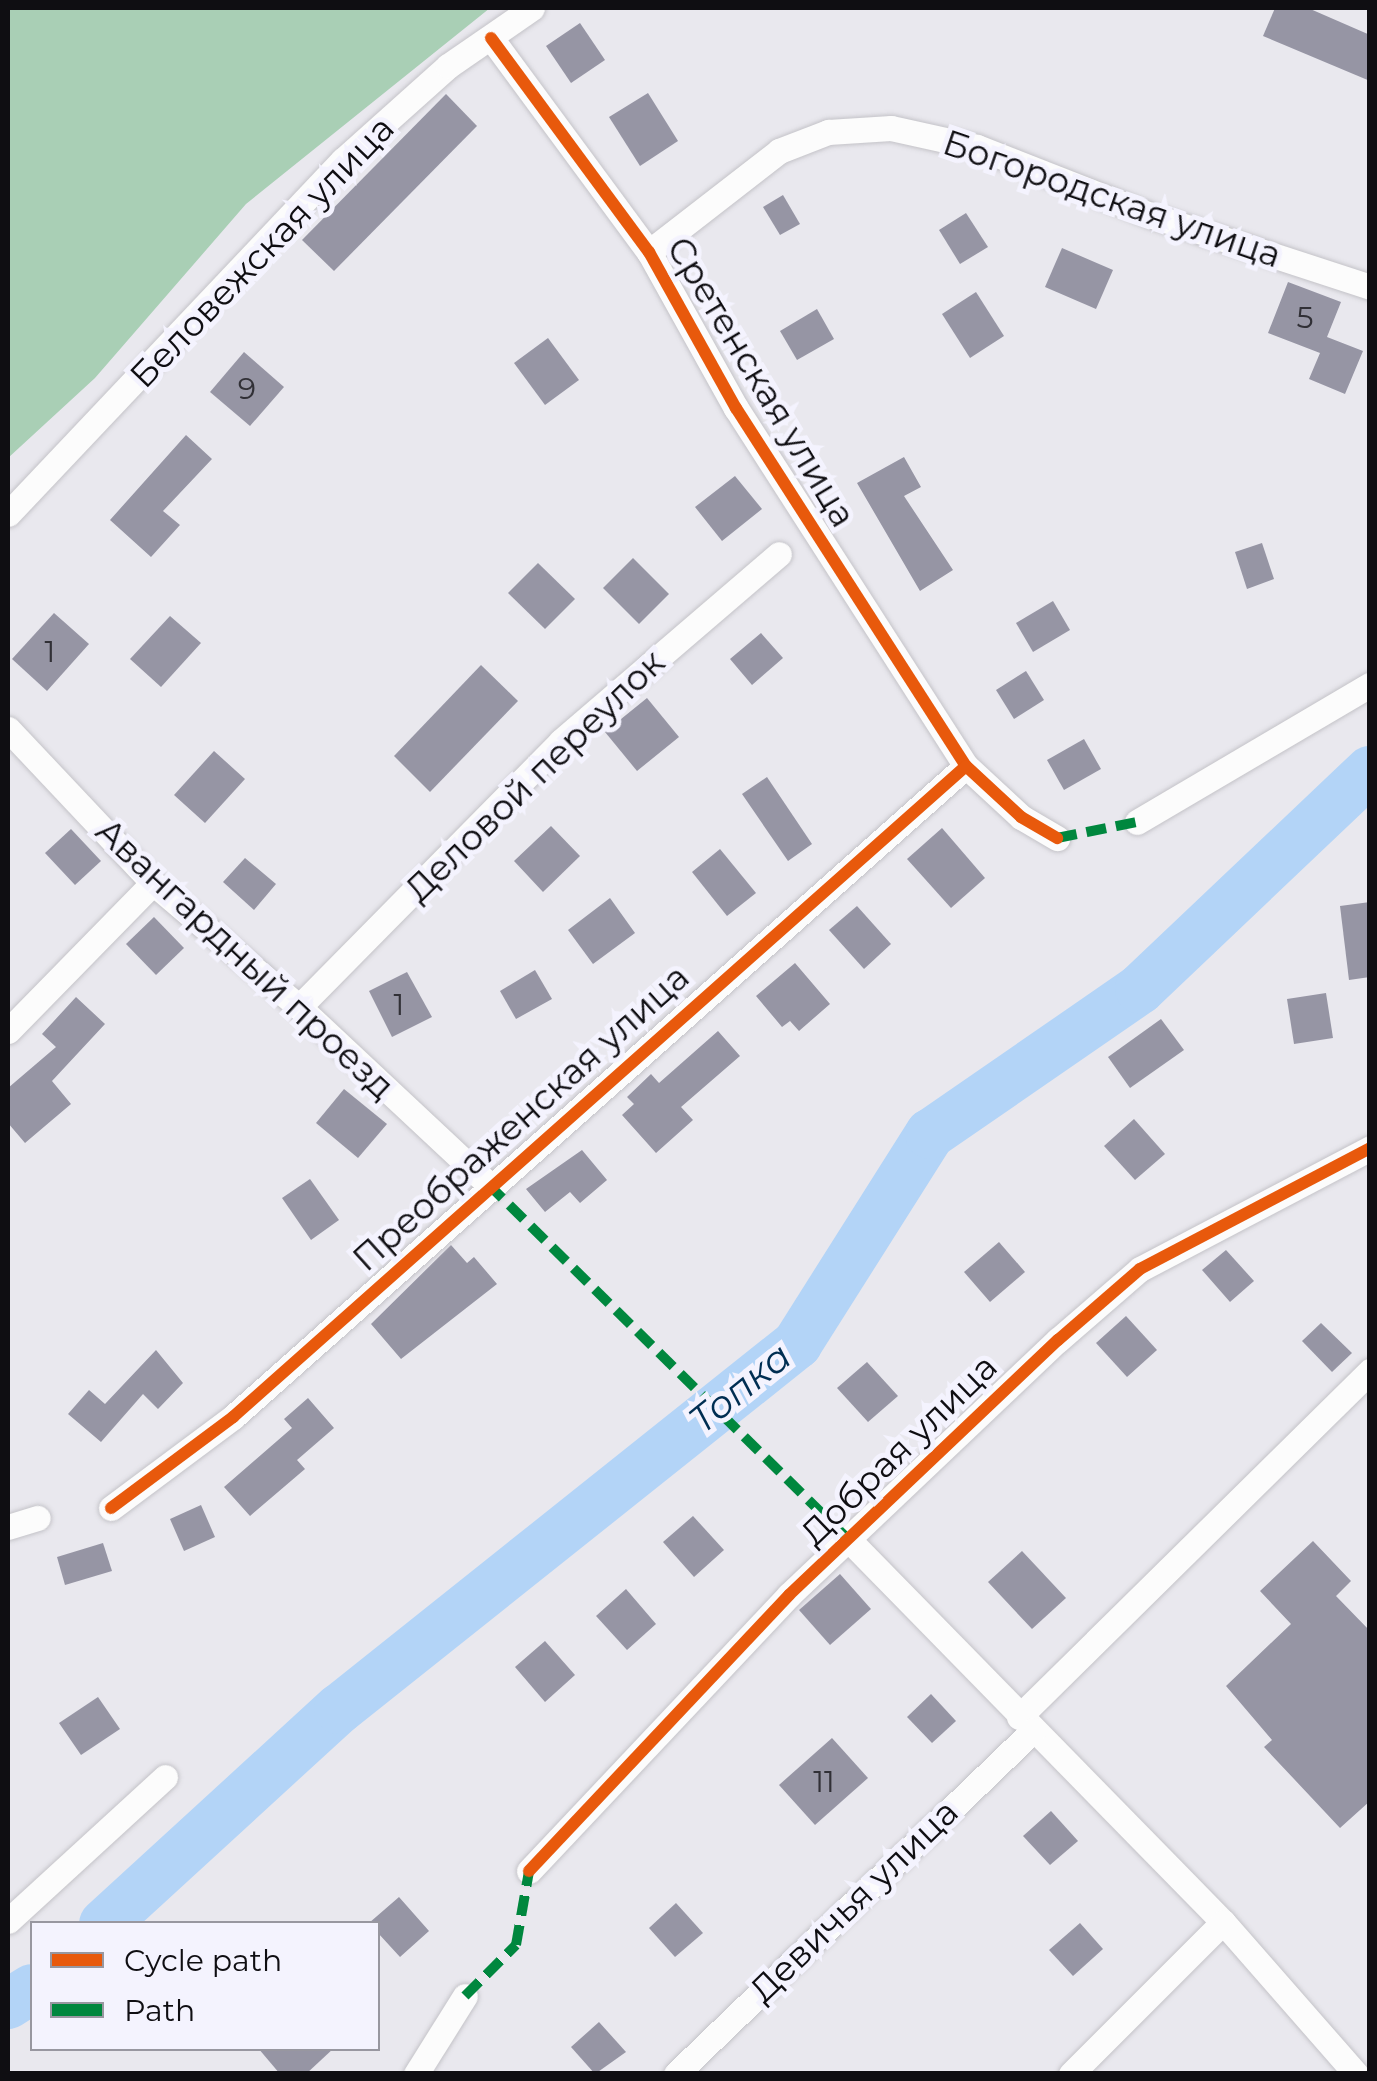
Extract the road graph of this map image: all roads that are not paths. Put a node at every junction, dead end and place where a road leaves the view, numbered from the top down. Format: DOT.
graph roads {
  1 [pos="532,8"];
  2 [pos="491,38"];
  3 [pos="649,252"];
  4 [pos="1370,287"];
  5 [pos="8,514"];
  6 [pos="779,554"];
  7 [pos="1370,685"];
  8 [pos="8,729"];
  9 [pos="966,766"];
  10 [pos="1137,822"];
  11 [pos="1057,838"];
  12 [pos="153,883"];
  13 [pos="298,1007"];
  14 [pos="8,1031"];
  15 [pos="1370,1148"];
  16 [pos="488,1184"];
  17 [pos="1370,1371"];
  18 [pos="111,1508"];
  19 [pos="38,1518"];
  20 [pos="8,1527"];
  21 [pos="850,1540"];
  22 [pos="1026,1723"];
  23 [pos="165,1777"];
  24 [pos="529,1872"];
  25 [pos="8,1921"];
  26 [pos="1223,1922"];
  27 [pos="465,1996"];
  28 [pos="416,2074"];
  29 [pos="676,2074"];
  30 [pos="1071,2074"];
  31 [pos="1356,2074"];
  1 -- 2 [label="street, Беловежская улица"];
  2 -- 3 [label="street, Сретенская улица"];
  2 -- 5 [label="street, Беловежская улица"];
  3 -- 4 [label="street, Богородская улица"];
  3 -- 9 [label="street, Сретенская улица"];
  6 -- 13 [label="street, Деловой переулок"];
  7 -- 10 [label="street"];
  8 -- 12 [label="street, Авангардный проезд"];
  9 -- 11 [label="street, Сретенская улица"];
  9 -- 16 [label="street, Преображенская улица"];
  12 -- 13 [label="street, Авангардный проезд"];
  12 -- 14 [label="street"];
  13 -- 16 [label="street, Авангардный проезд"];
  15 -- 21 [label="street, Добрая улица"];
  16 -- 18 [label="street, Преображенская улица"];
  17 -- 22 [label="street, Девичья улица"];
  19 -- 20 [label="street"];
  21 -- 22 [label="street"];
  21 -- 24 [label="street, Добрая улица"];
  22 -- 26 [label="street"];
  22 -- 29 [label="street, Девичья улица"];
  23 -- 25 [label="street"];
  26 -- 30 [label="street"];
  26 -- 31 [label="street"];
  27 -- 28 [label="street"];
}
